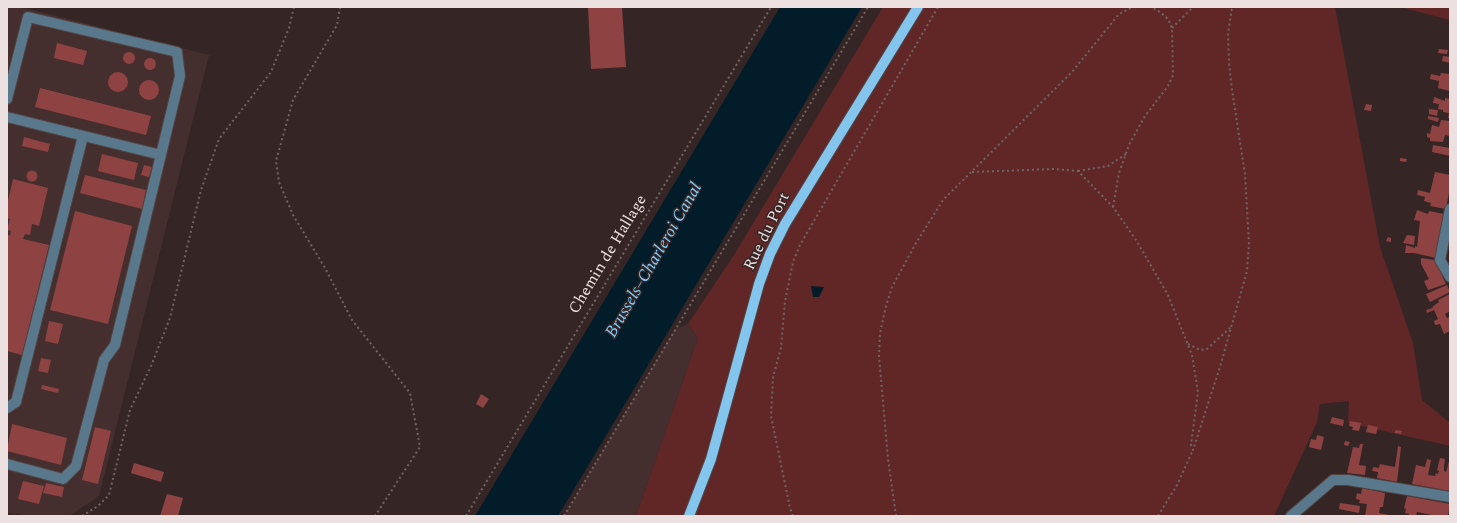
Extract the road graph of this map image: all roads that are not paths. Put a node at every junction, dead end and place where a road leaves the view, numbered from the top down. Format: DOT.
graph roads {
  1 [pos="918,7"];
  2 [pos="28,12"];
  3 [pos="7,99"];
  4 [pos="7,117"];
  5 [pos="83,136"];
  6 [pos="161,155"];
  7 [pos="1450,208"];
  8 [pos="1450,277"];
  9 [pos="7,408"];
  10 [pos="7,464"];
  11 [pos="1450,497"];
  12 [pos="689,516"];
  13 [pos="1291,516"];
  1 -- 12 [label="main road, Rue du Port"];
  2 -- 3 [label="street"];
  2 -- 6 [label="street"];
  4 -- 5 [label="street"];
  5 -- 6 [label="street"];
  5 -- 9 [label="street"];
  6 -- 10 [label="street"];
  7 -- 8 [label="street"];
  11 -- 13 [label="street"];
}
